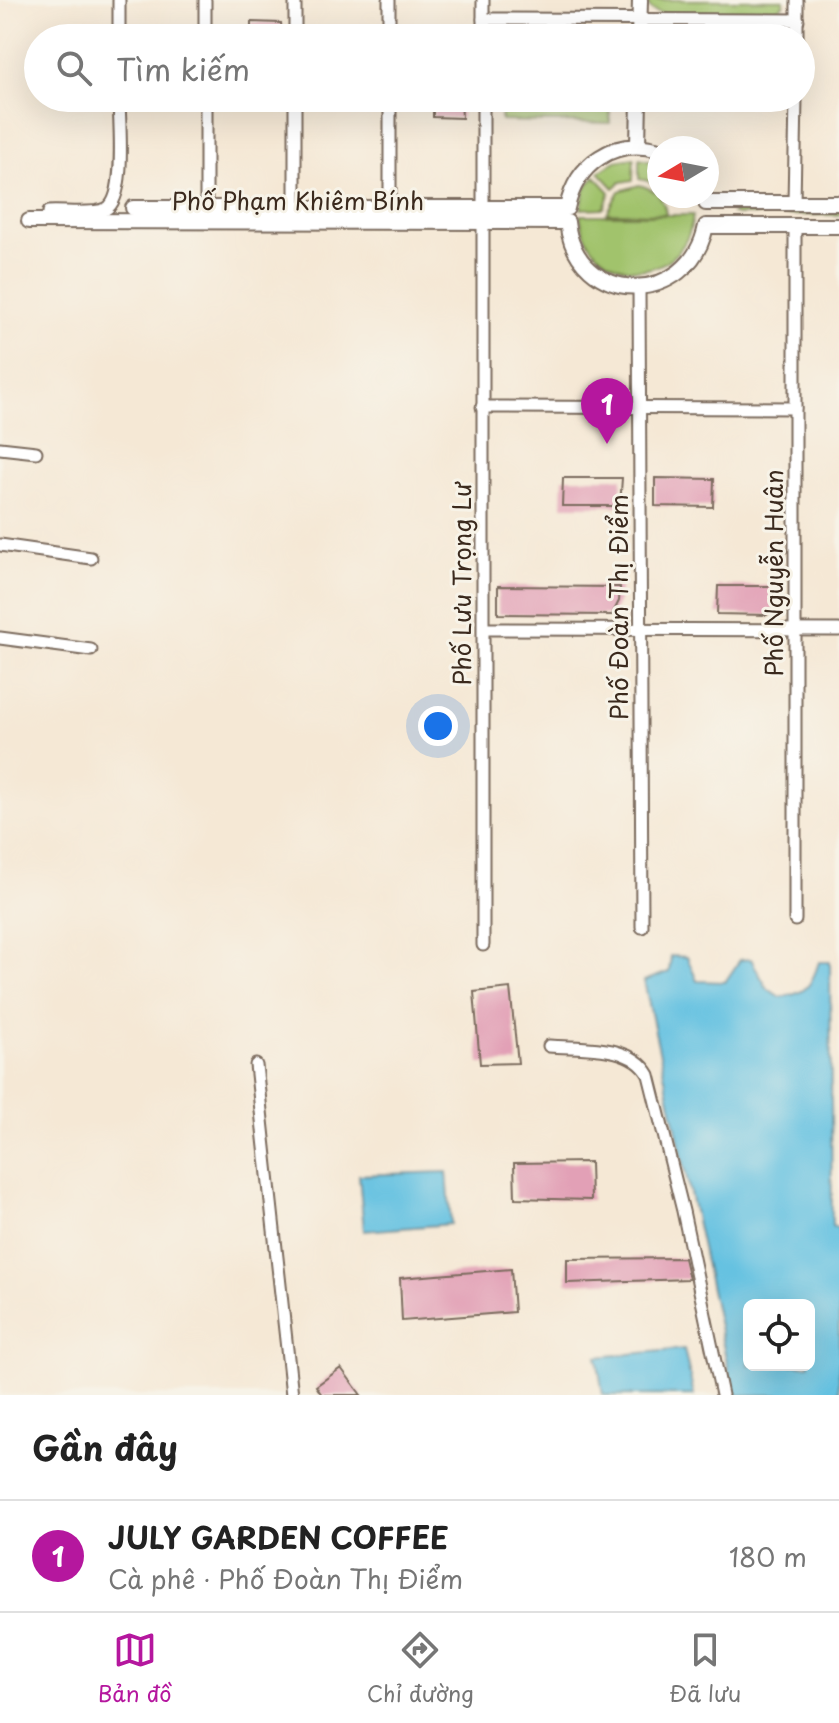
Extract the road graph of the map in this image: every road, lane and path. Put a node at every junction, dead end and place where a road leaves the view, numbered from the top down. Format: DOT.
graph roads {
  1 [pos="119,0"];
  2 [pos="205,0"];
  3 [pos="295,0"];
  4 [pos="389,0"];
  5 [pos="483,0"];
  6 [pos="640,0"];
  7 [pos="797,0"];
  8 [pos="483,19"];
  9 [pos="639,19"];
  10 [pos="798,20"];
  11 [pos="119,24"];
  12 [pos="205,24"];
  13 [pos="295,24"];
  14 [pos="389,24"];
  15 [pos="483,24"];
  16 [pos="639,24"];
  17 [pos="798,24"];
  18 [pos="119,112"];
  19 [pos="206,112"];
  20 [pos="295,112"];
  21 [pos="390,112"];
  22 [pos="483,112"];
  23 [pos="639,112"];
  24 [pos="796,112"];
  25 [pos="638,146"];
  26 [pos="647,148"];
  27 [pos="719,200"];
  28 [pos="794,203"];
  29 [pos="839,203"];
  30 [pos="133,208"];
  31 [pos="206,208"];
  32 [pos="295,208"];
  33 [pos="390,208"];
  34 [pos="49,212"];
  35 [pos="483,215"];
  36 [pos="567,215"];
  37 [pos="29,221"];
  38 [pos="795,226"];
  39 [pos="839,226"];
  40 [pos="639,287"];
  41 [pos="482,407"];
  42 [pos="638,408"];
  43 [pos="795,408"];
  44 [pos="0,448"];
  45 [pos="36,452"];
  46 [pos="0,545"];
  47 [pos="91,558"];
  48 [pos="484,629"];
  49 [pos="640,630"];
  50 [pos="795,630"];
  51 [pos="839,630"];
  52 [pos="0,638"];
  53 [pos="91,650"];
  54 [pos="795,920"];
  55 [pos="642,927"];
  56 [pos="483,945"];
  57 [pos="549,1046"];
  58 [pos="256,1065"];
  59 [pos="292,1395"];
  60 [pos="722,1395"];
  1 -- 11 [label="street"];
  2 -- 12 [label="street"];
  3 -- 13 [label="street"];
  4 -- 14 [label="street"];
  5 -- 8 [label="street"];
  6 -- 9 [label="street"];
  7 -- 10 [label="street"];
  8 -- 9 [label="street"];
  8 -- 15 [label="street"];
  9 -- 10 [label="street"];
  9 -- 16 [label="street"];
  10 -- 17 [label="street"];
  18 -- 34 [label="street"];
  19 -- 31 [label="street"];
  20 -- 32 [label="street"];
  21 -- 33 [label="street"];
  22 -- 35 [label="street, Phố Lưu Trọng Lư"];
  23 -- 25 [label="street"];
  24 -- 28 [label="street"];
  25 -- 26 [label="street"];
  25 -- 36 [label="street"];
  27 -- 28 [label="street"];
  28 -- 29 [label="street"];
  30 -- 31 [label="street, Phố Phạm Khiêm Bính"];
  31 -- 32 [label="street, Phố Phạm Khiêm Bính"];
  32 -- 33 [label="street, Phố Phạm Khiêm Bính"];
  33 -- 35 [label="street, Phố Phạm Khiêm Bính"];
  35 -- 36 [label="street, Phố Phạm Khiêm Bính"];
  35 -- 37 [label="street, Phố Phạm Khiêm Bính"];
  35 -- 41 [label="street, Phố Lưu Trọng Lư"];
  36 -- 40 [label="street"];
  38 -- 39 [label="street"];
  38 -- 40 [label="street"];
  38 -- 43 [label="street, Phố Nguyễn Huân"];
  40 -- 42 [label="street, Phố Đoàn Thị Điểm"];
  41 -- 42 [label="street"];
  41 -- 48 [label="street, Phố Lưu Trọng Lư"];
  42 -- 43 [label="street"];
  42 -- 49 [label="street, Phố Đoàn Thị Điểm"];
  43 -- 50 [label="street, Phố Nguyễn Huân"];
  44 -- 45 [label="street"];
  46 -- 47 [label="street"];
  48 -- 49 [label="street"];
  48 -- 56 [label="street, Phố Lưu Trọng Lư"];
  49 -- 50 [label="street"];
  49 -- 55 [label="street, Phố Đoàn Thị Điểm"];
  50 -- 51 [label="street"];
  50 -- 54 [label="street, Phố Nguyễn Huân"];
  52 -- 53 [label="street"];
  57 -- 60 [label="street"];
  58 -- 59 [label="street"];
}
